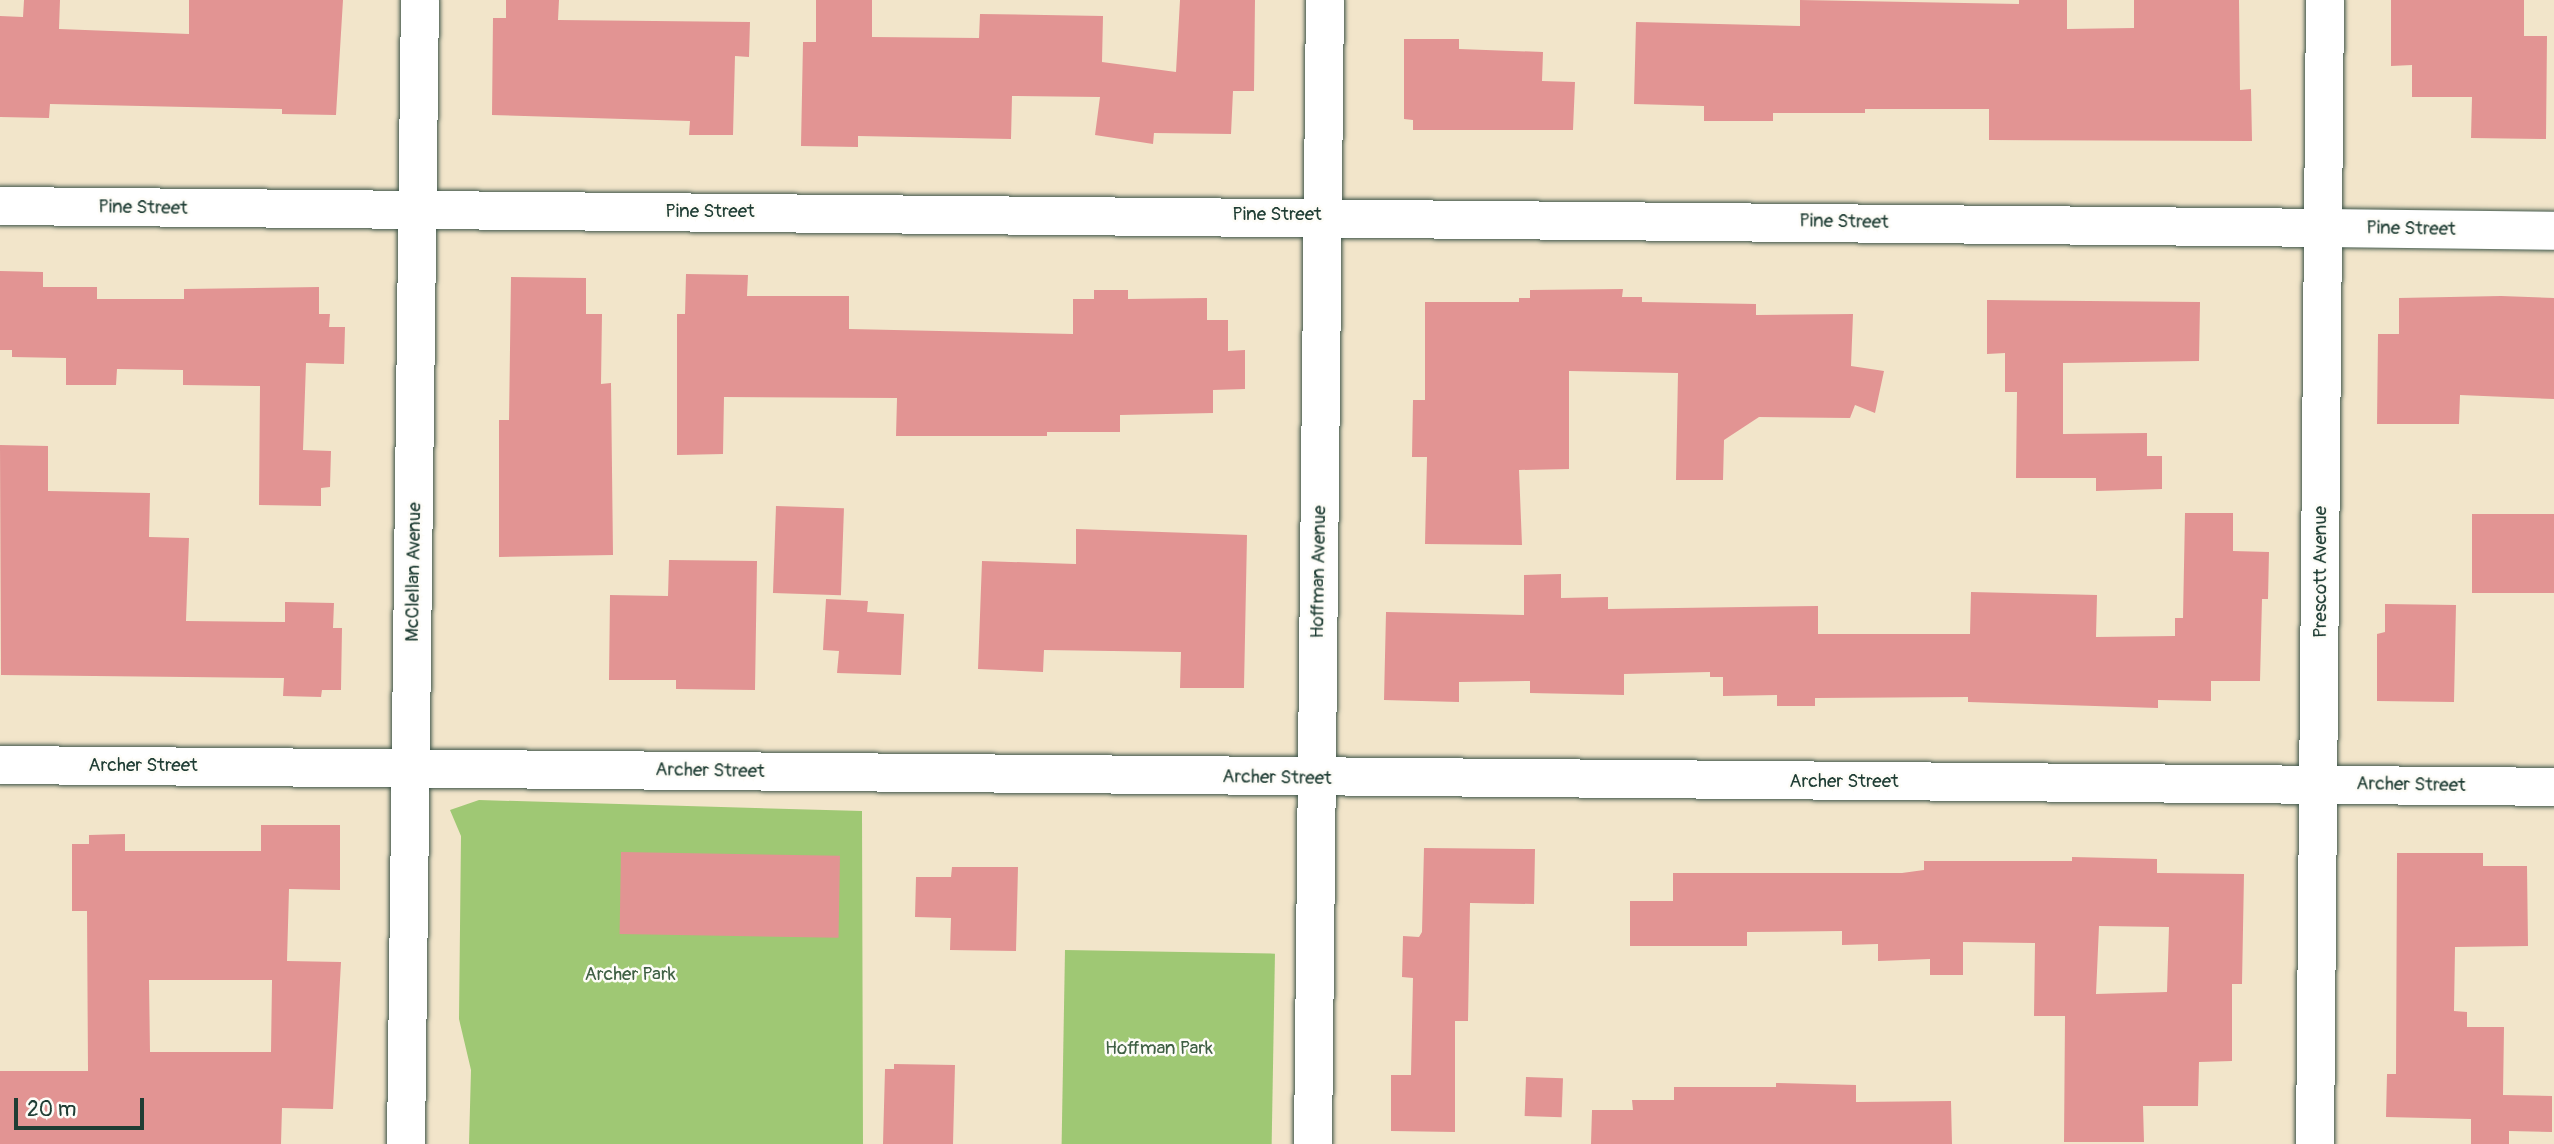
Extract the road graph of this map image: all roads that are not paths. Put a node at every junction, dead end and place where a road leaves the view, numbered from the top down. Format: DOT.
graph roads {
  1 [pos="420,0"];
  2 [pos="1325,0"];
  3 [pos="2325,0"];
  4 [pos="0,206"];
  5 [pos="418,211"];
  6 [pos="1324,215"];
  7 [pos="2323,228"];
  8 [pos="2554,231"];
  9 [pos="0,765"];
  10 [pos="412,768"];
  11 [pos="1316,779"];
  12 [pos="2319,784"];
  13 [pos="2554,787"];
  14 [pos="406,1144"];
  15 [pos="1313,1144"];
  16 [pos="2315,1144"];
  1 -- 5 [label="street, McClellan Avenue"];
  2 -- 6 [label="street, Hoffman Avenue"];
  3 -- 7 [label="street, Prescott Avenue"];
  4 -- 5 [label="street, Pine Street"];
  5 -- 6 [label="street, Pine Street"];
  5 -- 10 [label="street, McClellan Avenue"];
  6 -- 7 [label="street, Pine Street"];
  6 -- 11 [label="street, Hoffman Avenue"];
  7 -- 8 [label="street, Pine Street"];
  7 -- 12 [label="street, Prescott Avenue"];
  9 -- 10 [label="street, Archer Street"];
  10 -- 11 [label="street, Archer Street"];
  10 -- 14 [label="street, McClellan Avenue"];
  11 -- 12 [label="street, Archer Street"];
  11 -- 15 [label="street, Hoffman Avenue"];
  12 -- 13 [label="street, Archer Street"];
  12 -- 16 [label="street, Prescott Avenue"];
}
